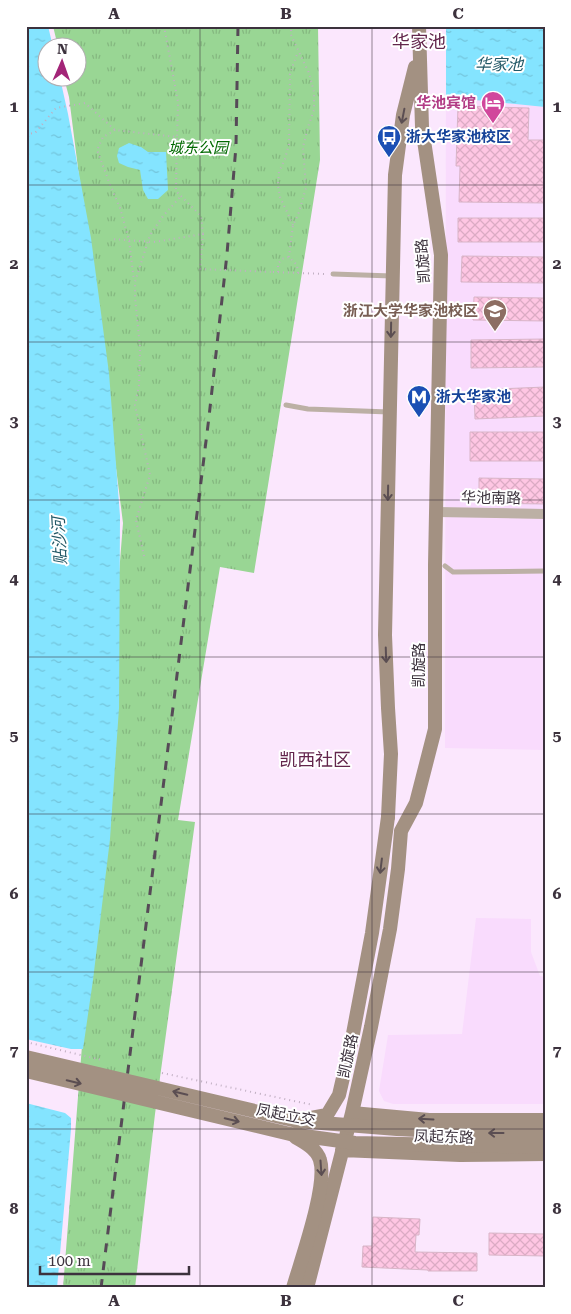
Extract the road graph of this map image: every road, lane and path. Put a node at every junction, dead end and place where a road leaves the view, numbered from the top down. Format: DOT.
graph roads {
  1 [pos="164,26"];
  2 [pos="291,26"];
  3 [pos="419,26"];
  4 [pos="299,50"];
  5 [pos="419,52"];
  6 [pos="115,130"];
  7 [pos="26,134"];
  8 [pos="177,137"];
  9 [pos="181,196"];
  10 [pos="293,225"];
  11 [pos="203,234"];
  12 [pos="112,239"];
  13 [pos="129,240"];
  14 [pos="148,241"];
  15 [pos="289,257"];
  16 [pos="278,272"];
  17 [pos="298,273"];
  18 [pos="333,274"];
  19 [pos="392,276"];
  20 [pos="135,282"];
  21 [pos="286,405"];
  22 [pos="390,412"];
  23 [pos="437,512"];
  24 [pos="545,514"];
  25 [pos="144,556"];
  26 [pos="440,566"];
  27 [pos="545,571"];
  28 [pos="26,1042"];
  29 [pos="26,1057"];
  30 [pos="102,1060"];
  31 [pos="26,1070"];
  32 [pos="162,1073"];
  33 [pos="317,1106"];
  34 [pos="352,1113"];
  35 [pos="545,1120"];
  36 [pos="297,1121"];
  37 [pos="545,1133"];
  38 [pos="290,1134"];
  39 [pos="545,1147"];
  40 [pos="342,1150"];
  41 [pos="545,1154"];
  42 [pos="293,1288"];
  43 [pos="307,1288"];
  1 -- 8 [label="path"];
  2 -- 4 [label="path"];
  3 -- 5 [label="main road, 凯旋路"];
  4 -- 10 [label="path"];
  4 -- 10 [label="path"];
  5 -- 19 [label="main road, one-way"];
  5 -- 23 [label="main road, 凯旋路"];
  6 -- 7 [label="path"];
  6 -- 8 [label="path"];
  6 -- 13 [label="path"];
  8 -- 9 [label="path"];
  9 -- 11 [label="path"];
  9 -- 14 [label="path"];
  10 -- 15 [label="path"];
  11 -- 14 [label="path"];
  11 -- 16 [label="path, bridge"];
  12 -- 13 [label="path"];
  13 -- 14 [label="path"];
  13 -- 20 [label="path"];
  14 -- 20 [label="path"];
  15 -- 16 [label="path"];
  15 -- 17 [label="path"];
  16 -- 17 [label="path"];
  17 -- 18 [label="path"];
  18 -- 19 [label="lane"];
  19 -- 22 [label="main road, one-way"];
  20 -- 25 [label="path"];
  21 -- 22 [label="lane"];
  22 -- 36 [label="main road, one-way, bridge"];
  23 -- 24 [label="street, 华池南路"];
  23 -- 26 [label="main road, 凯旋路"];
  26 -- 27 [label="lane"];
  26 -- 34 [label="main road, 凯旋路"];
  28 -- 30 [label="path"];
  36 -- 29 [label="main road, 凤起立交, one-way, bridge"];
  31 -- 38 [label="main road, 凤起立交, one-way, bridge"];
  32 -- 33 [label="path"];
  35 -- 34 [label="main road, 凤起东路, one-way"];
  34 -- 40 [label="main road, 凯旋路"];
  37 -- 36 [label="main road, 凤起立交, one-way, bridge"];
  38 -- 39 [label="main road, 凤起立交, bridge"];
  38 -- 42 [label="main road, one-way, bridge"];
  40 -- 41 [label="main road, 凤起东路"];
  40 -- 43 [label="main road, 凯旋路"];
}
